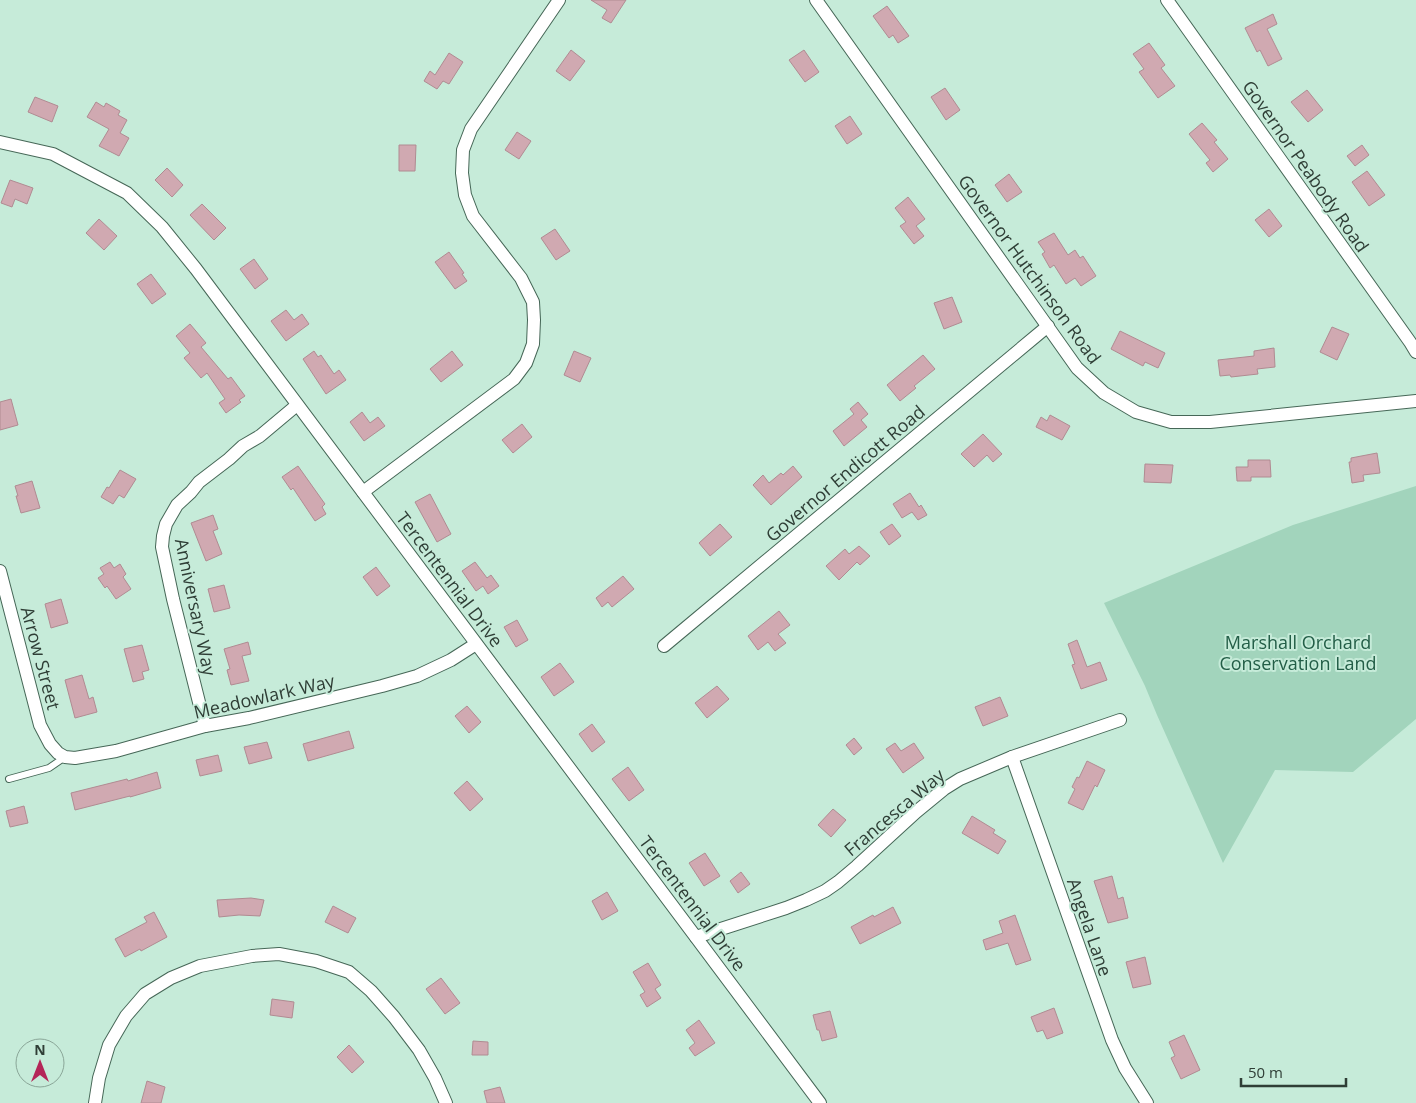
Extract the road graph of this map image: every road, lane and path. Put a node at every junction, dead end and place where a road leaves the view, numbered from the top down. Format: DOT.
graph roads {
  1 [pos="559,0"];
  2 [pos="816,0"];
  3 [pos="1167,0"];
  4 [pos="0,142"];
  5 [pos="1048,326"];
  6 [pos="1416,352"];
  7 [pos="1416,401"];
  8 [pos="297,405"];
  9 [pos="363,492"];
  10 [pos="0,571"];
  11 [pos="476,644"];
  12 [pos="664,646"];
  13 [pos="1120,720"];
  14 [pos="205,726"];
  15 [pos="60,754"];
  16 [pos="1012,757"];
  17 [pos="9,779"];
  18 [pos="696,936"];
  19 [pos="95,1103"];
  20 [pos="446,1103"];
  21 [pos="820,1103"];
  22 [pos="1146,1103"];
  1 -- 9 [label="street"];
  2 -- 5 [label="street, Governor Hutchinson Road"];
  3 -- 6 [label="street, Governor Peabody Road"];
  4 -- 8 [label="street, Tercentennial Drive"];
  5 -- 7 [label="street, Governor Hutchinson Road"];
  5 -- 12 [label="street, Governor Endicott Road"];
  8 -- 9 [label="street, Tercentennial Drive"];
  8 -- 14 [label="street, Anniversary Way"];
  9 -- 11 [label="street, Tercentennial Drive"];
  10 -- 15 [label="street, Arrow Street"];
  11 -- 14 [label="street, Meadowlark Way"];
  11 -- 18 [label="street, Tercentennial Drive"];
  13 -- 16 [label="street, Francesca Way"];
  14 -- 15 [label="street, Meadowlark Way"];
  15 -- 17 [label="lane"];
  16 -- 18 [label="street, Francesca Way"];
  16 -- 22 [label="street, Angela Lane"];
  18 -- 21 [label="street, Tercentennial Drive"];
  19 -- 20 [label="street"];
}
